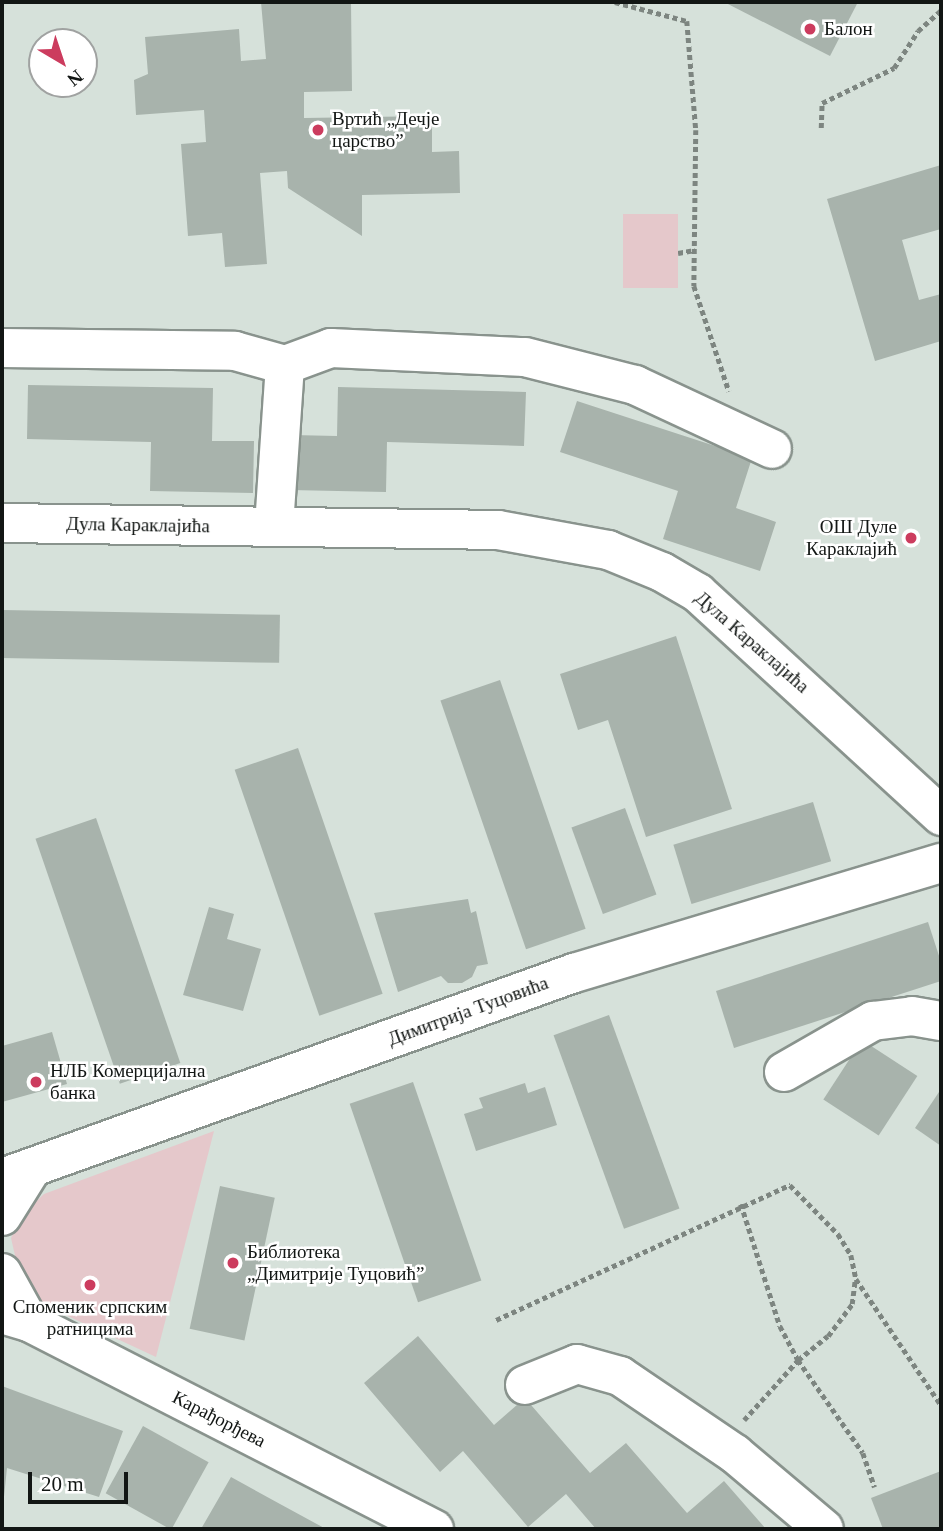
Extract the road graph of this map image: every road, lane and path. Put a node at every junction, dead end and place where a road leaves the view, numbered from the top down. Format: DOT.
graph roads {
  1 [pos="615,2"];
  2 [pos="941,10"];
  3 [pos="821,128"];
  4 [pos="695,250"];
  5 [pos="678,253"];
  6 [pos="2,348"];
  7 [pos="285,365"];
  8 [pos="758,442"];
  9 [pos="2,523"];
  10 [pos="274,526"];
  11 [pos="941,816"];
  12 [pos="941,863"];
  13 [pos="941,1021"];
  14 [pos="784,1072"];
  15 [pos="17,1173"];
  16 [pos="741,1204"];
  17 [pos="2,1216"];
  18 [pos="2,1273"];
  19 [pos="856,1279"];
  20 [pos="15,1318"];
  21 [pos="496,1320"];
  22 [pos="798,1360"];
  23 [pos="524,1385"];
  24 [pos="941,1405"];
  25 [pos="722,1444"];
  26 [pos="875,1487"];
  27 [pos="434,1529"];
  28 [pos="824,1529"];
  1 -- 4 [label="path"];
  2 -- 3 [label="path"];
  4 -- 5 [label="path"];
  4 -- 8 [label="path"];
  6 -- 7 [label="street"];
  7 -- 8 [label="street"];
  7 -- 10 [label="street"];
  9 -- 10 [label="street, Дула Караклајића"];
  10 -- 11 [label="street, Дула Караклајића"];
  12 -- 15 [label="street, Димитрија Туцовића"];
  13 -- 14 [label="street"];
  15 -- 17 [label="street"];
  16 -- 19 [label="path"];
  16 -- 21 [label="path"];
  16 -- 22 [label="path"];
  18 -- 20 [label="street"];
  19 -- 22 [label="path"];
  19 -- 24 [label="path"];
  20 -- 27 [label="street, Карађорђева"];
  22 -- 25 [label="path"];
  22 -- 26 [label="path"];
  23 -- 25 [label="street"];
  25 -- 28 [label="street"];
}
